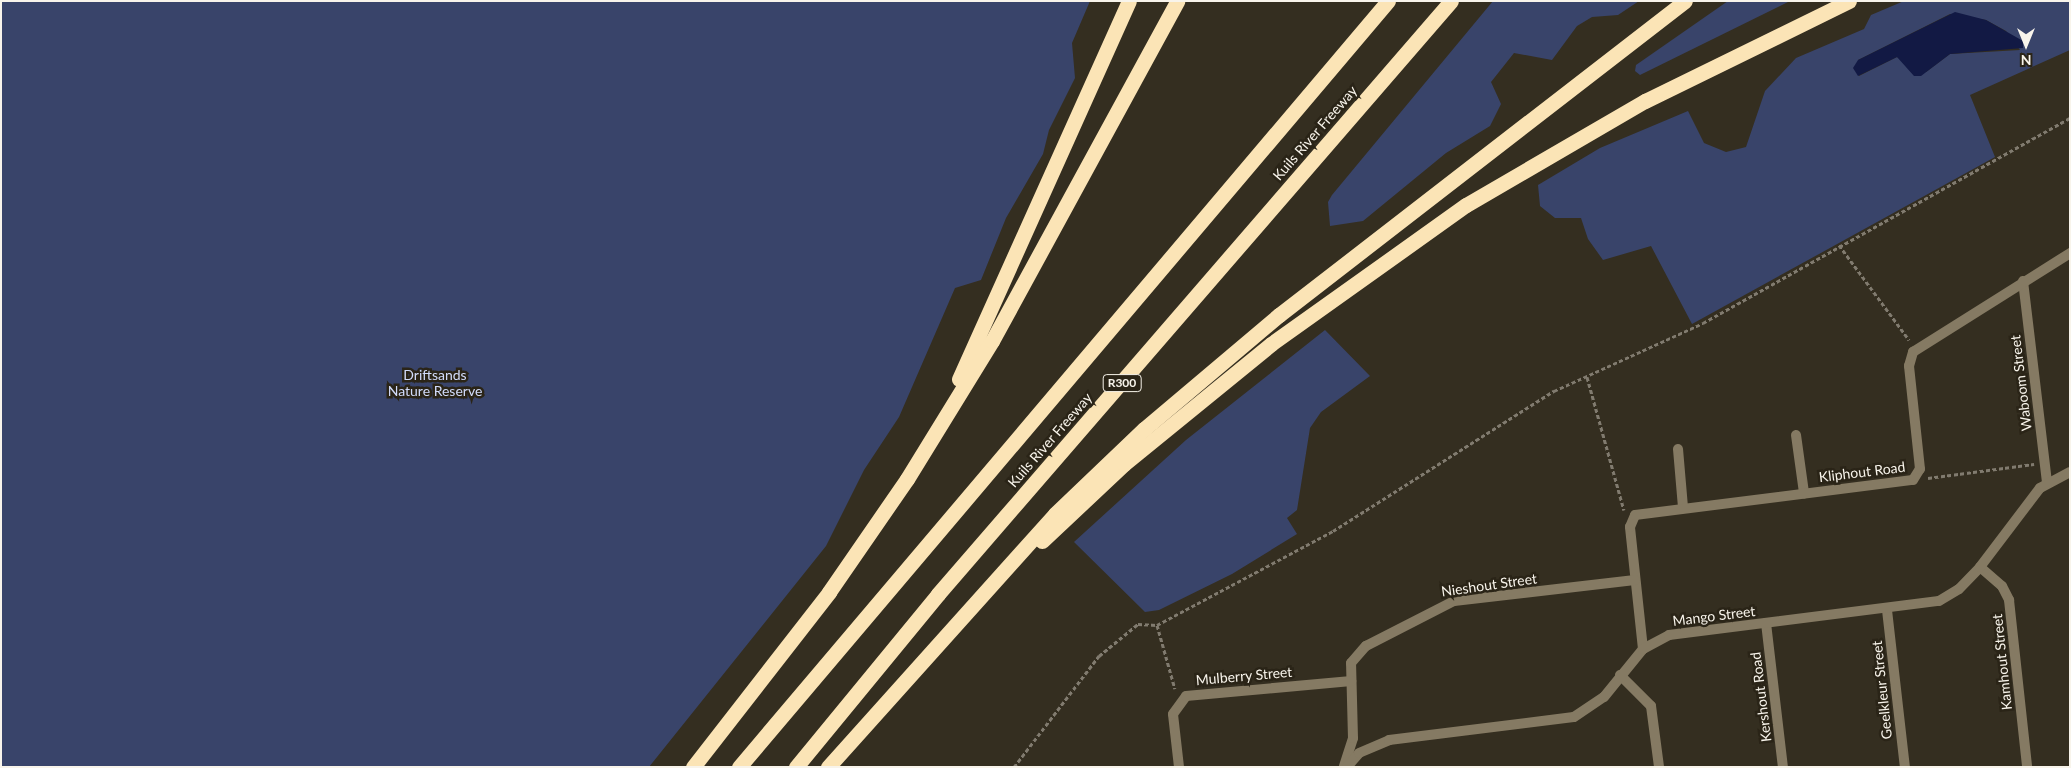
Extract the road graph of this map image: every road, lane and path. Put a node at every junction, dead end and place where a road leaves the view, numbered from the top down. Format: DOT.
graph roads {
  1 [pos="1129,1"];
  2 [pos="1177,1"];
  3 [pos="1388,1"];
  4 [pos="1451,1"];
  5 [pos="1685,1"];
  6 [pos="1849,1"];
  7 [pos="2070,118"];
  8 [pos="1839,245"];
  9 [pos="2070,253"];
  10 [pos="2023,281"];
  11 [pos="1916,348"];
  12 [pos="1587,377"];
  13 [pos="938,426"];
  14 [pos="1796,435"];
  15 [pos="1678,449"];
  16 [pos="2045,463"];
  17 [pos="2070,472"];
  18 [pos="1913,480"];
  19 [pos="2047,483"];
  20 [pos="1804,493"];
  21 [pos="1684,507"];
  22 [pos="1632,519"];
  23 [pos="1980,567"];
  24 [pos="998,580"];
  25 [pos="1635,580"];
  26 [pos="1887,610"];
  27 [pos="1766,623"];
  28 [pos="1157,625"];
  29 [pos="1643,649"];
  30 [pos="1620,675"];
  31 [pos="1351,681"];
  32 [pos="1178,701"];
  33 [pos="693,767"];
  34 [pos="739,767"];
  35 [pos="796,767"];
  36 [pos="828,767"];
  37 [pos="1014,767"];
  38 [pos="1178,767"];
  39 [pos="1345,767"];
  40 [pos="1659,767"];
  41 [pos="1783,767"];
  42 [pos="1905,767"];
  43 [pos="2027,767"];
  1 -- 13 [label="highway"];
  2 -- 13 [label="highway"];
  3 -- 34 [label="highway, Kuils River Freeway"];
  4 -- 35 [label="highway, Kuils River Freeway / R300"];
  5 -- 24 [label="highway"];
  6 -- 24 [label="highway"];
  7 -- 8 [label="path"];
  8 -- 11 [label="path"];
  8 -- 12 [label="path"];
  9 -- 10 [label="street"];
  10 -- 11 [label="street"];
  10 -- 16 [label="street, Waboom Street"];
  11 -- 18 [label="street, Kliphout Road"];
  12 -- 22 [label="path"];
  12 -- 28 [label="path"];
  13 -- 33 [label="highway"];
  14 -- 20 [label="street"];
  15 -- 21 [label="street"];
  16 -- 18 [label="path"];
  16 -- 19 [label="street, Waboom Street"];
  17 -- 19 [label="street, Mango Street"];
  18 -- 20 [label="street, Kliphout Road"];
  19 -- 23 [label="street, Mango Street"];
  20 -- 21 [label="street, Kliphout Road"];
  21 -- 22 [label="street, Kliphout Road"];
  22 -- 25 [label="street"];
  23 -- 26 [label="street, Mango Street"];
  23 -- 43 [label="street, Kamhout Street"];
  24 -- 36 [label="highway"];
  25 -- 29 [label="street"];
  25 -- 31 [label="street, Nieshout Street"];
  26 -- 27 [label="street, Mango Street"];
  26 -- 42 [label="street, Geelkleur Street"];
  27 -- 29 [label="street, Mango Street"];
  27 -- 41 [label="street, Kershout Road"];
  28 -- 32 [label="path"];
  28 -- 37 [label="path"];
  29 -- 30 [label="street, Mango Street"];
  30 -- 39 [label="street, Mango Street"];
  30 -- 40 [label="street"];
  31 -- 32 [label="street, Mulberry Street"];
  31 -- 39 [label="street, Nieshout Street"];
  32 -- 38 [label="street"];
}
